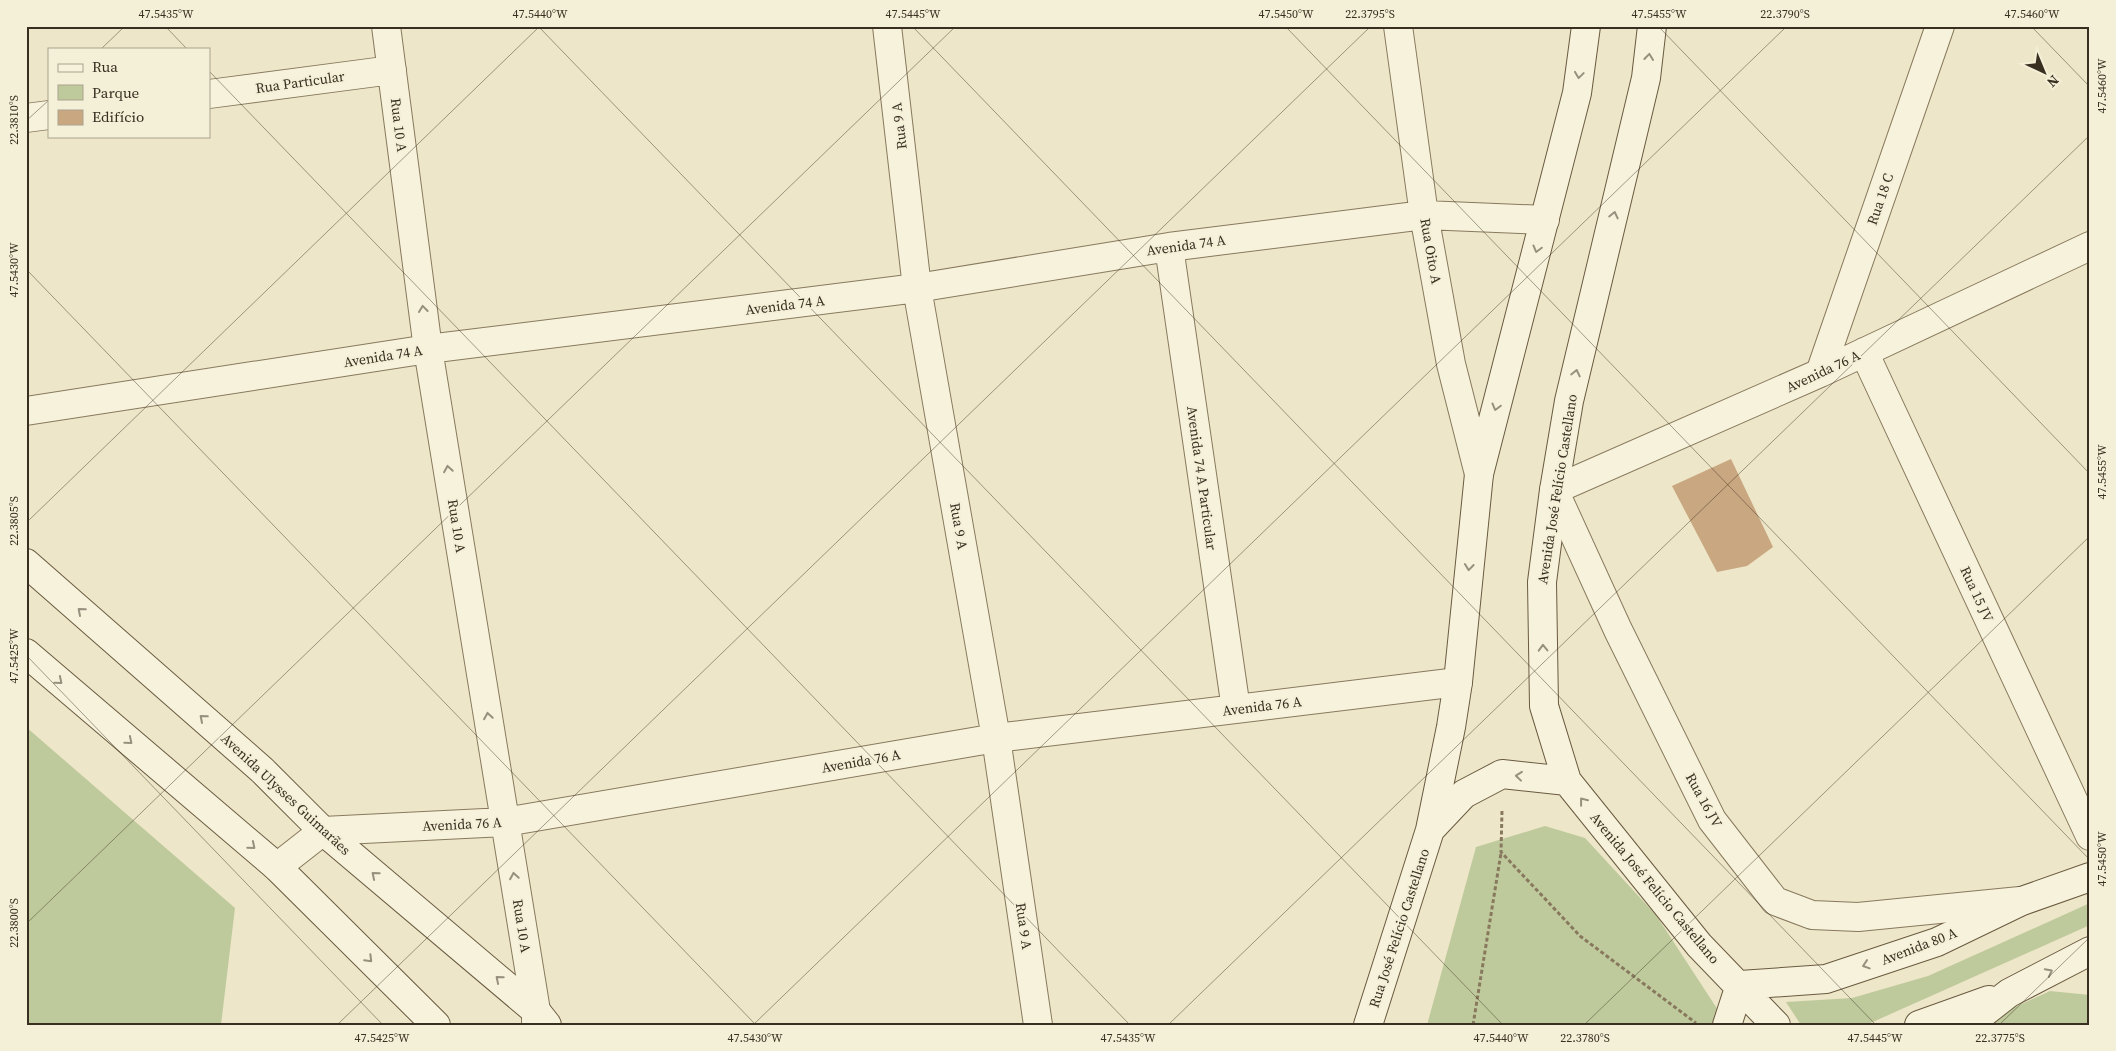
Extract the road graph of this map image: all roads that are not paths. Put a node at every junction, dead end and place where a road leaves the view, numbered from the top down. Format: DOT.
graph roads {
  1 [pos="386,26"];
  2 [pos="887,26"];
  3 [pos="1398,26"];
  4 [pos="1586,26"];
  5 [pos="1652,26"];
  6 [pos="1940,26"];
  7 [pos="392,70"];
  8 [pos="210,94"];
  9 [pos="48,116"];
  10 [pos="26,118"];
  11 [pos="1424,215"];
  12 [pos="1545,220"];
  13 [pos="2090,246"];
  14 [pos="1168,247"];
  15 [pos="917,288"];
  16 [pos="428,350"];
  17 [pos="1864,352"];
  18 [pos="1820,373"];
  19 [pos="26,411"];
  20 [pos="1479,474"];
  21 [pos="1554,490"];
  22 [pos="26,563"];
  23 [pos="26,653"];
  24 [pos="1458,682"];
  25 [pos="1236,709"];
  26 [pos="996,738"];
  27 [pos="1567,781"];
  28 [pos="505,822"];
  29 [pos="1430,830"];
  30 [pos="323,831"];
  31 [pos="2090,836"];
  32 [pos="278,867"];
  33 [pos="2090,877"];
  34 [pos="2022,901"];
  35 [pos="2090,951"];
  36 [pos="1740,985"];
  37 [pos="2009,993"];
  38 [pos="540,1020"];
  39 [pos="436,1025"];
  40 [pos="1038,1025"];
  41 [pos="1368,1025"];
  42 [pos="1727,1025"];
  43 [pos="1776,1025"];
  44 [pos="1919,1025"];
  45 [pos="1968,1025"];
  1 -- 7 [label="street, Rua 10 A"];
  2 -- 15 [label="street, Rua 9 A"];
  3 -- 11 [label="street, Rua Oito A"];
  4 -- 12 [label="street, one-way"];
  21 -- 5 [label="street, Avenida José Felício Castellano, one-way"];
  6 -- 18 [label="street, Rua 18 C"];
  7 -- 8 [label="street, Rua Particular"];
  16 -- 7 [label="street, Rua 10 A, one-way"];
  9 -- 10 [label="street"];
  11 -- 12 [label="street, Avenida 74 A"];
  11 -- 14 [label="street, Avenida 74 A"];
  11 -- 20 [label="street, Rua Oito A"];
  12 -- 20 [label="street, one-way"];
  13 -- 17 [label="street, Avenida 76 A"];
  14 -- 15 [label="street, Avenida 74 A"];
  14 -- 25 [label="street, Avenida 74 A Particular"];
  15 -- 16 [label="street, Avenida 74 A"];
  15 -- 26 [label="street, Rua 9 A"];
  16 -- 19 [label="street, Avenida 74 A"];
  28 -- 16 [label="street, Rua 10 A, one-way"];
  17 -- 18 [label="street, Avenida 76 A"];
  17 -- 31 [label="street, Rua 15 JV"];
  18 -- 21 [label="street, Avenida 76 A"];
  20 -- 24 [label="street, one-way"];
  27 -- 21 [label="street, Avenida José Felício Castellano, one-way"];
  21 -- 34 [label="street, Rua 16 JV"];
  30 -- 22 [label="street, Avenida Ulysses Guimarães, one-way"];
  23 -- 32 [label="street, one-way"];
  24 -- 25 [label="street, Avenida 76 A"];
  24 -- 29 [label="street"];
  25 -- 26 [label="street, Avenida 76 A"];
  26 -- 28 [label="street, Avenida 76 A"];
  26 -- 40 [label="street, Rua 9 A"];
  27 -- 29 [label="street, one-way"];
  36 -- 27 [label="street, Avenida José Felício Castellano, one-way"];
  28 -- 30 [label="street, Avenida 76 A"];
  38 -- 28 [label="street, Rua 10 A, one-way"];
  29 -- 41 [label="street, Rua José Felício Castellano"];
  30 -- 32 [label="street"];
  38 -- 30 [label="street, Avenida Ulysses Guimarães, one-way"];
  32 -- 39 [label="street, one-way"];
  33 -- 34 [label="street, Avenida 80 A"];
  34 -- 36 [label="street, Avenida 80 A, one-way"];
  37 -- 35 [label="street, one-way"];
  36 -- 42 [label="street"];
  36 -- 43 [label="street, Avenida José Felício Castellano"];
  37 -- 44 [label="street"];
  37 -- 45 [label="street"];
}
